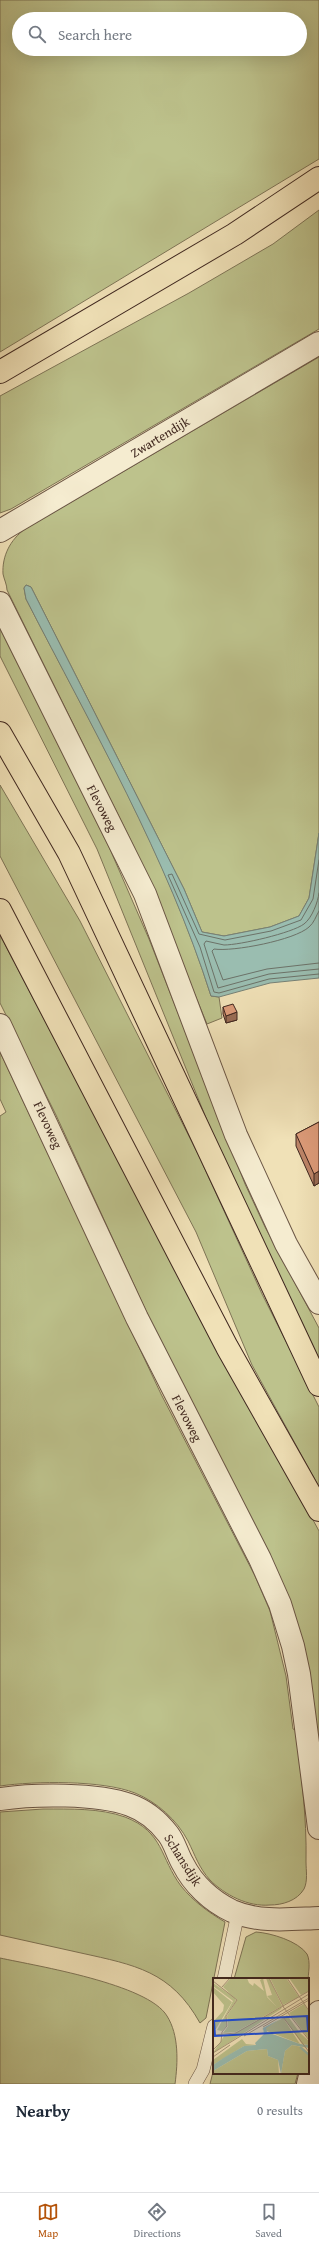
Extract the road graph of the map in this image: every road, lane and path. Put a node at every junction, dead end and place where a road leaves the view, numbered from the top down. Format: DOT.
graph roads {
  1 [pos="319,178"];
  2 [pos="319,343"];
  3 [pos="0,372"];
  4 [pos="0,531"];
  5 [pos="0,603"];
  6 [pos="0,733"];
  7 [pos="0,910"];
  8 [pos="0,1025"];
  9 [pos="319,1303"];
  10 [pos="319,1385"];
  11 [pos="319,1510"];
  12 [pos="0,1799"];
  13 [pos="319,1828"];
  14 [pos="238,1913"];
  15 [pos="319,1918"];
  16 [pos="224,1978"];
  17 [pos="319,2012"];
  18 [pos="213,2030"];
  19 [pos="195,2084"];
  20 [pos="308,2084"];
  1 -- 3 [label="highway"];
  2 -- 4 [label="street, Zwartendijk"];
  5 -- 9 [label="street, Flevoweg"];
  6 -- 10 [label="highway"];
  7 -- 11 [label="highway"];
  8 -- 13 [label="street, Flevoweg"];
  12 -- 14 [label="street, Schansdijk"];
  14 -- 15 [label="street, Schansdijk"];
  14 -- 16 [label="lane"];
  17 -- 20 [label="street"];
  18 -- 19 [label="lane"];
}
